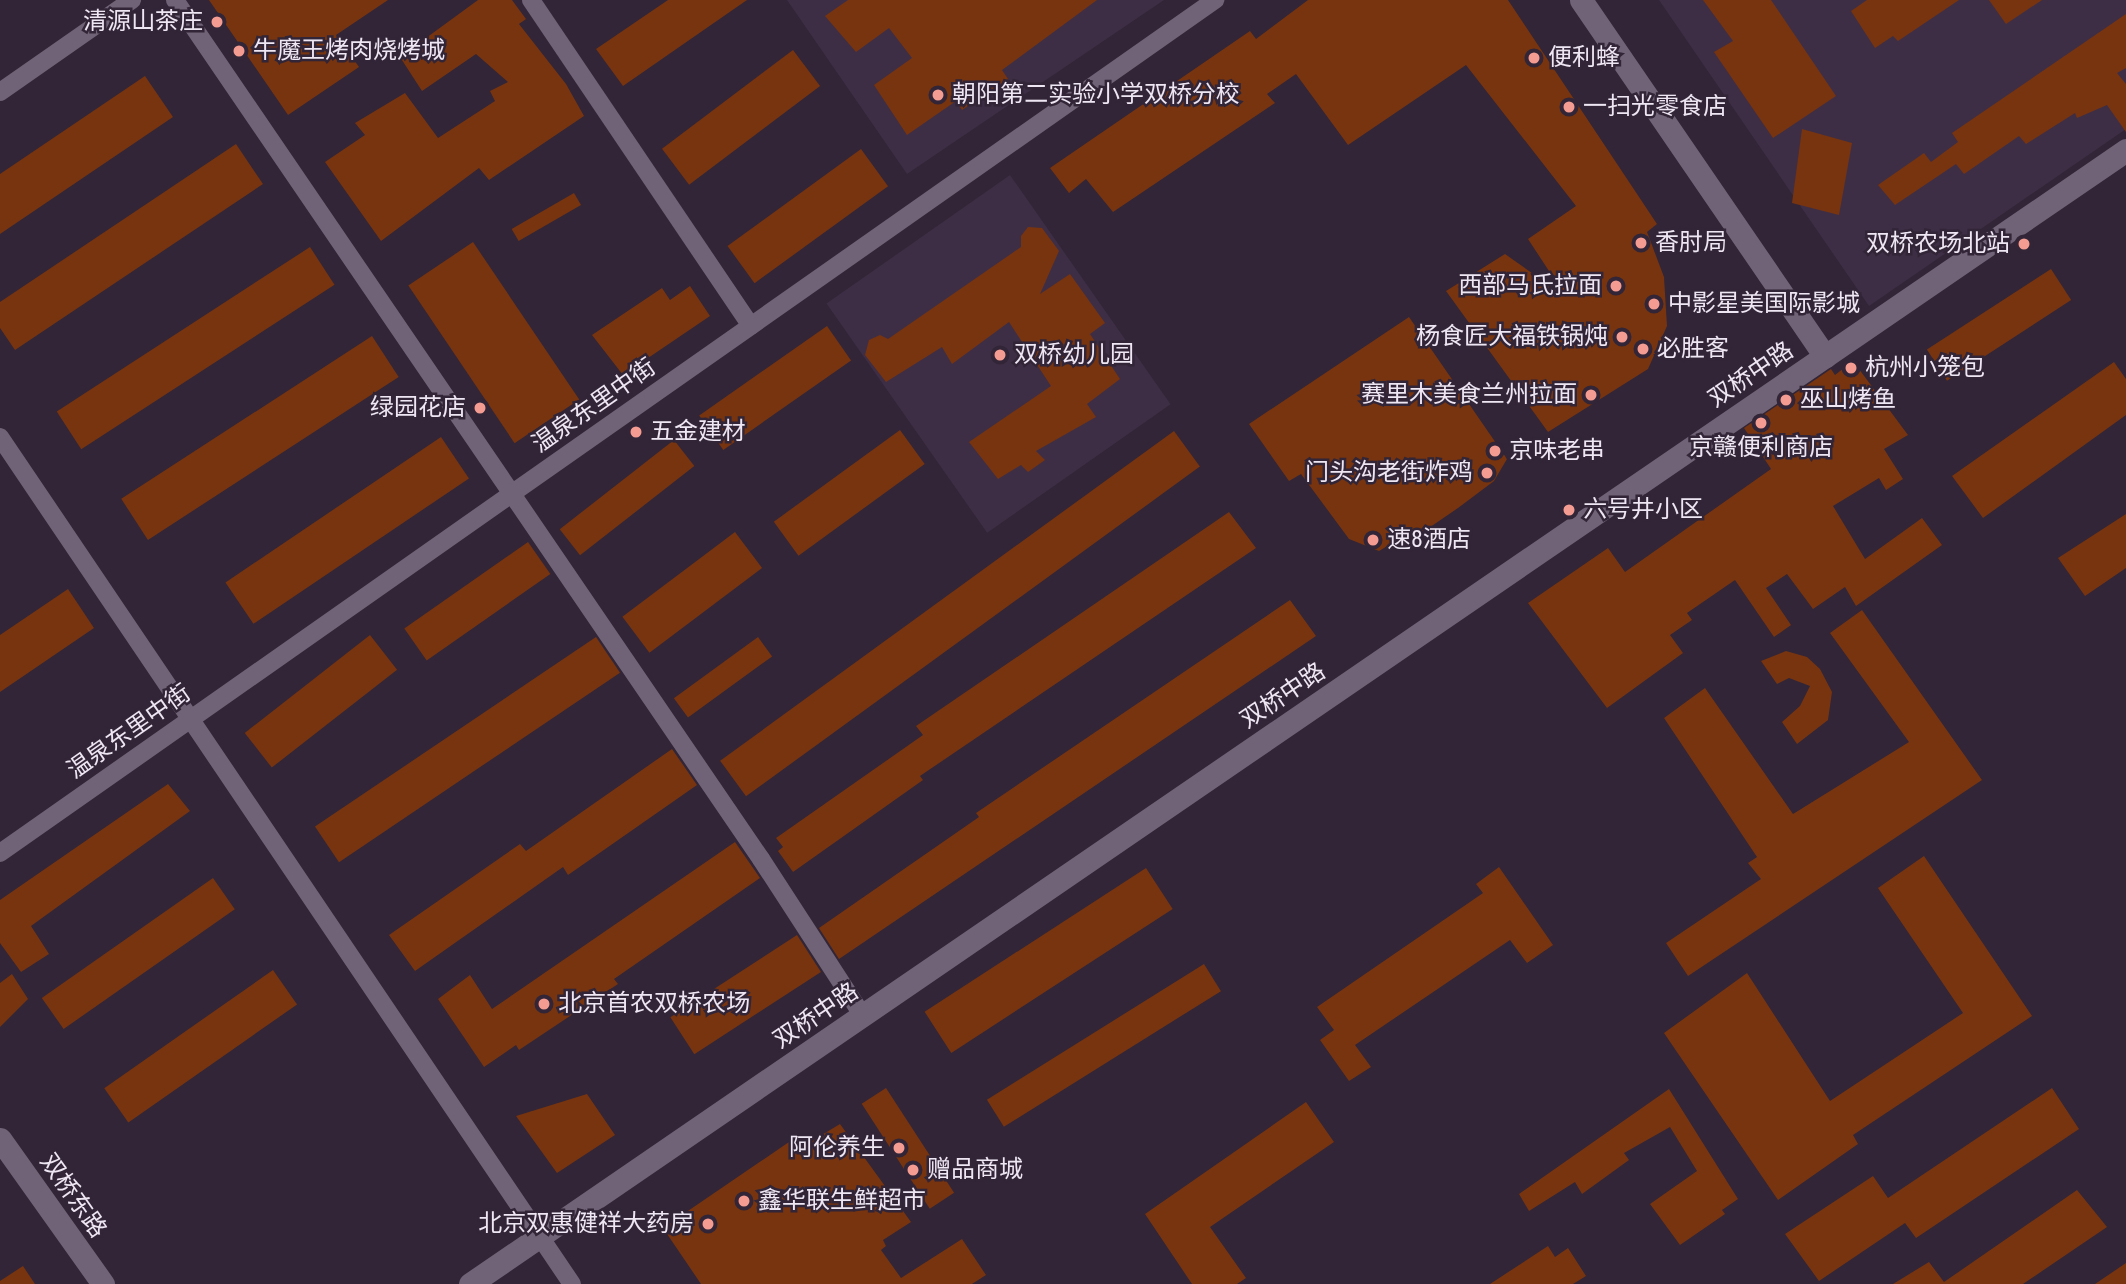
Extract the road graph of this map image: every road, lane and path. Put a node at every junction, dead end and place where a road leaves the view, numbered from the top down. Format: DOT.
graph roads {
  1 [pos="132,0"];
  2 [pos="175,0"];
  3 [pos="531,0"];
  4 [pos="1215,0"];
  5 [pos="1581,0"];
  6 [pos="0,92"];
  7 [pos="2126,150"];
  8 [pos="751,326"];
  9 [pos="1825,356"];
  10 [pos="0,436"];
  11 [pos="511,494"];
  12 [pos="189,720"];
  13 [pos="0,853"];
  14 [pos="863,1016"];
  15 [pos="0,1139"];
  16 [pos="540,1236"];
  17 [pos="103,1284"];
  18 [pos="470,1284"];
  19 [pos="572,1284"];
  1 -- 6 [label="street"];
  2 -- 11 [label="street"];
  3 -- 8 [label="street"];
  4 -- 8 [label="street, 温泉东里中街"];
  5 -- 9 [label="street"];
  7 -- 9 [label="street, 双桥中路"];
  8 -- 11 [label="street, 温泉东里中街"];
  9 -- 14 [label="street, 双桥中路"];
  10 -- 12 [label="street"];
  11 -- 12 [label="street, 温泉东里中街"];
  11 -- 14 [label="street"];
  12 -- 13 [label="street, 温泉东里中街"];
  12 -- 16 [label="street"];
  14 -- 16 [label="street, 双桥中路"];
  15 -- 17 [label="street, 双桥东路"];
  16 -- 18 [label="street, 双桥中路"];
  16 -- 19 [label="street"];
}
